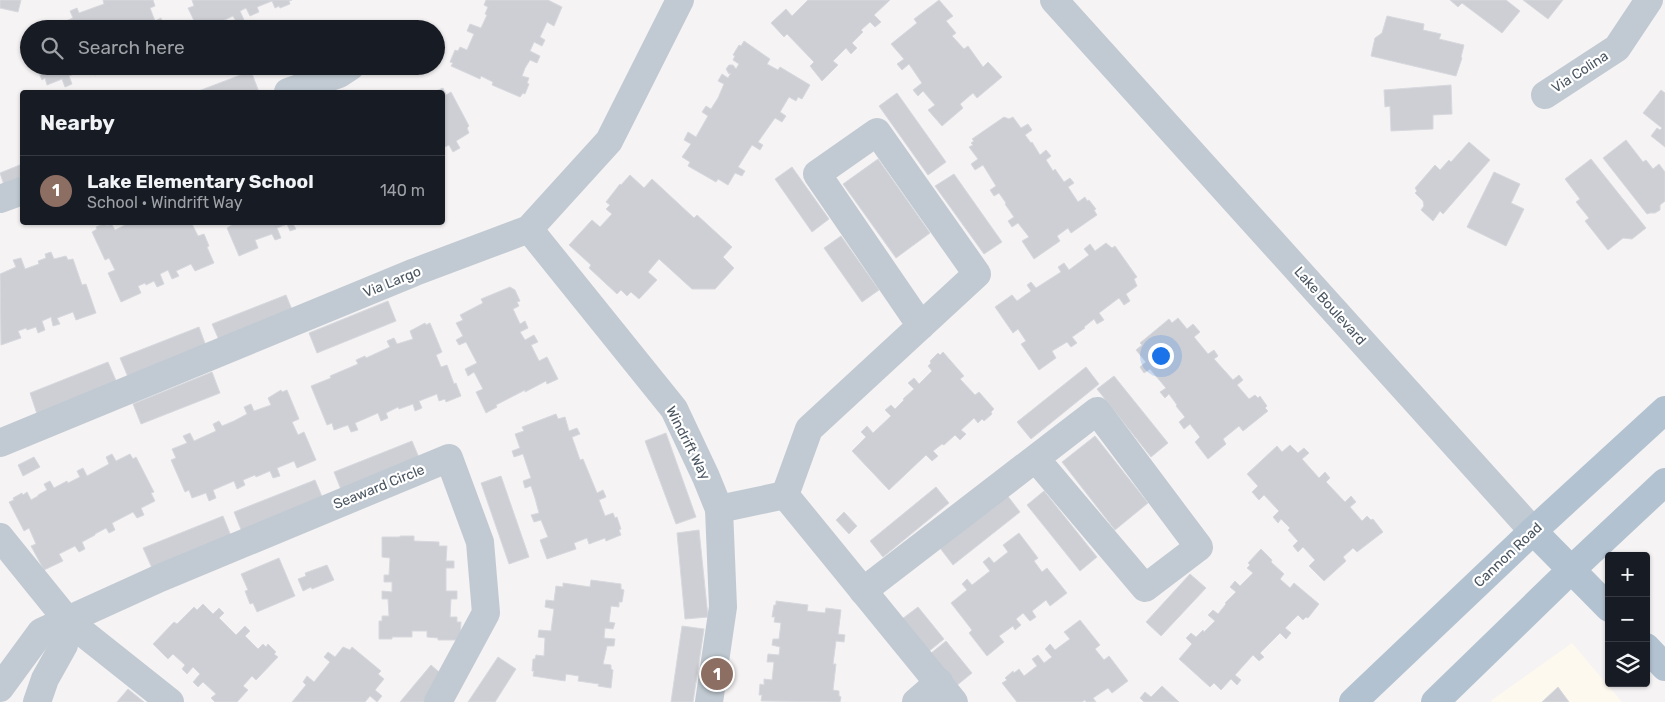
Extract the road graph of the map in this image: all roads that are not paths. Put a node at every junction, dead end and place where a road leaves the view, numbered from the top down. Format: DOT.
graph roads {
  1 [pos="680,0"];
  2 [pos="1054,0"];
  3 [pos="1649,0"];
  4 [pos="336,75"];
  5 [pos="294,90"];
  6 [pos="1545,95"];
  7 [pos="20,192"];
  8 [pos="0,199"];
  9 [pos="529,229"];
  10 [pos="921,326"];
  11 [pos="1665,410"];
  12 [pos="0,443"];
  13 [pos="1036,459"];
  14 [pos="1665,482"];
  15 [pos="785,495"];
  16 [pos="718,509"];
  17 [pos="1532,531"];
  18 [pos="0,537"];
  19 [pos="1572,570"];
  20 [pos="863,591"];
  21 [pos="1605,604"];
  22 [pos="68,621"];
  23 [pos="1650,651"];
  24 [pos="1665,667"];
  25 [pos="0,688"];
  26 [pos="947,692"];
  27 [pos="37,702"];
  28 [pos="170,702"];
  29 [pos="438,702"];
  30 [pos="709,702"];
  31 [pos="916,702"];
  32 [pos="1353,702"];
  33 [pos="1435,702"];
  1 -- 9 [label="street, Via Largo"];
  2 -- 17 [label="street, Lake Boulevard"];
  3 -- 6 [label="street, Via Colina"];
  4 -- 5 [label="street"];
  7 -- 8 [label="street"];
  9 -- 12 [label="street, Via Largo"];
  9 -- 16 [label="street, Windrift Way"];
  10 -- 10 [label="street"];
  10 -- 15 [label="street"];
  11 -- 17 [label="main road, Cannon Road"];
  13 -- 13 [label="street"];
  13 -- 20 [label="street"];
  14 -- 19 [label="main road"];
  15 -- 16 [label="street"];
  15 -- 20 [label="street"];
  16 -- 30 [label="street, Windrift Way"];
  17 -- 19 [label="main road, Lake Boulevard"];
  17 -- 32 [label="main road, Cannon Road"];
  18 -- 22 [label="street"];
  19 -- 21 [label="main road, Lake Boulevard"];
  19 -- 33 [label="main road"];
  20 -- 26 [label="street"];
  22 -- 25 [label="street, Seaward Circle"];
  22 -- 27 [label="street"];
  22 -- 28 [label="street"];
  22 -- 29 [label="street, Seaward Circle"];
  23 -- 24 [label="main road"];
  26 -- 31 [label="street"];
}
